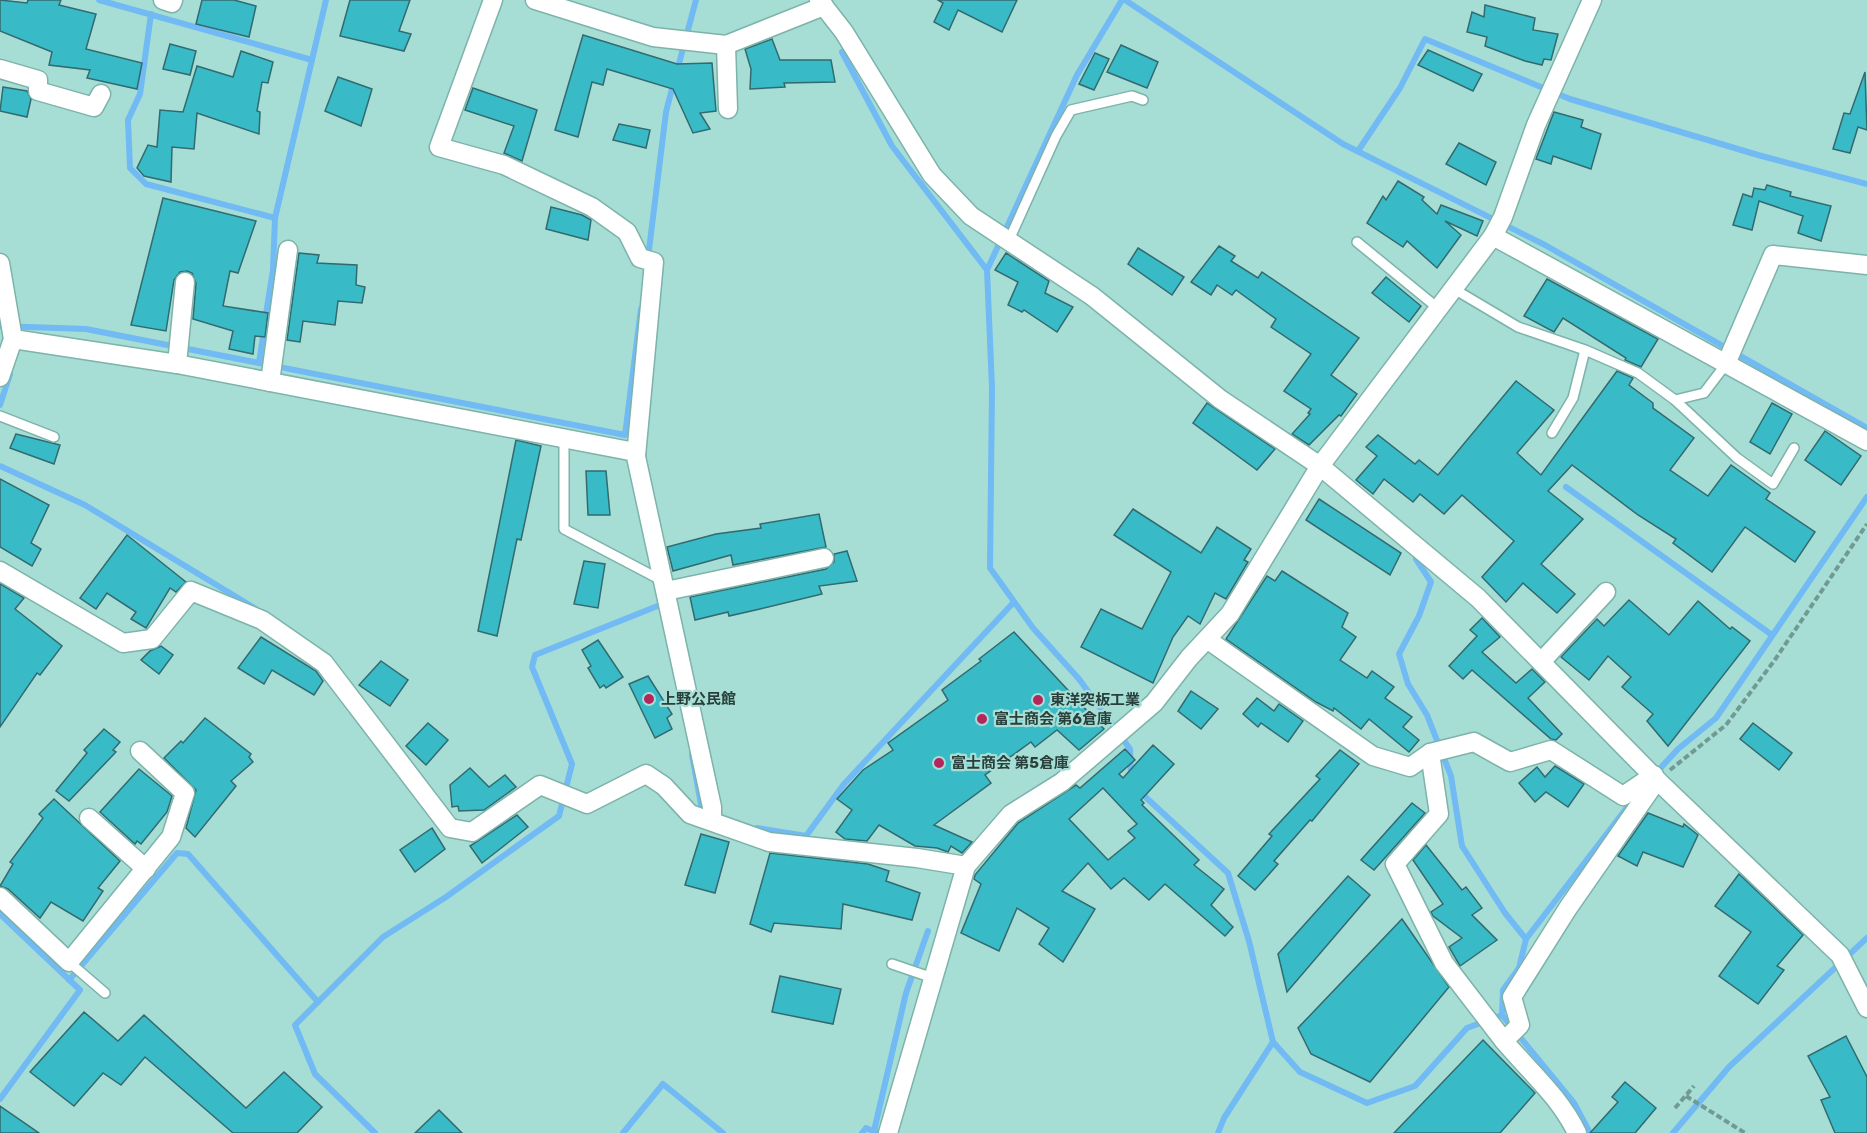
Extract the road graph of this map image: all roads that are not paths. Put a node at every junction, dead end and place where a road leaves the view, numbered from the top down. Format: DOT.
graph roads {
  1 [pos="163,0"];
  2 [pos="173,0"];
  3 [pos="493,0"];
  4 [pos="535,0"];
  5 [pos="1592,0"];
  6 [pos="822,3"];
  7 [pos="726,45"];
  8 [pos="0,69"];
  9 [pos="101,94"];
  10 [pos="1143,100"];
  11 [pos="728,109"];
  12 [pos="1497,227"];
  13 [pos="1010,240"];
  14 [pos="1358,242"];
  15 [pos="288,250"];
  16 [pos="0,263"];
  17 [pos="1867,265"];
  18 [pos="185,282"];
  19 [pos="1454,288"];
  20 [pos="1439,309"];
  21 [pos="16,335"];
  22 [pos="1585,350"];
  23 [pos="177,364"];
  24 [pos="1726,364"];
  25 [pos="0,377"];
  26 [pos="270,382"];
  27 [pos="1675,400"];
  28 [pos="0,416"];
  29 [pos="1552,433"];
  30 [pos="54,437"];
  31 [pos="564,438"];
  32 [pos="1867,441"];
  33 [pos="1794,448"];
  34 [pos="631,452"];
  35 [pos="1320,466"];
  36 [pos="824,558"];
  37 [pos="0,571"];
  38 [pos="664,586"];
  39 [pos="1606,592"];
  40 [pos="1208,640"];
  41 [pos="1542,662"];
  42 [pos="140,751"];
  43 [pos="1430,753"];
  44 [pos="1656,777"];
  45 [pos="712,814"];
  46 [pos="89,818"];
  47 [pos="966,866"];
  48 [pos="146,869"];
  49 [pos="1,903"];
  50 [pos="69,962"];
  51 [pos="892,964"];
  52 [pos="927,976"];
  53 [pos="105,993"];
  54 [pos="1867,1008"];
  55 [pos="1504,1041"];
  56 [pos="888,1133"];
  57 [pos="1577,1133"];
  1 -- 2 [label="street"];
  3 -- 34 [label="street"];
  4 -- 7 [label="street"];
  5 -- 12 [label="street"];
  6 -- 7 [label="street"];
  6 -- 13 [label="street"];
  7 -- 11 [label="street"];
  8 -- 9 [label="street"];
  10 -- 13 [label="lane"];
  12 -- 19 [label="street"];
  12 -- 24 [label="street"];
  13 -- 35 [label="street"];
  14 -- 20 [label="lane"];
  15 -- 26 [label="street"];
  16 -- 21 [label="street"];
  17 -- 24 [label="street"];
  18 -- 23 [label="street"];
  19 -- 20 [label="street"];
  19 -- 22 [label="lane"];
  20 -- 35 [label="street"];
  21 -- 23 [label="street"];
  21 -- 25 [label="street"];
  22 -- 27 [label="lane"];
  22 -- 29 [label="lane"];
  23 -- 26 [label="street"];
  24 -- 27 [label="lane"];
  24 -- 32 [label="street"];
  26 -- 31 [label="street"];
  27 -- 33 [label="lane"];
  28 -- 30 [label="lane"];
  31 -- 34 [label="street"];
  31 -- 38 [label="lane"];
  34 -- 38 [label="street"];
  35 -- 40 [label="street"];
  35 -- 41 [label="street"];
  36 -- 38 [label="street"];
  37 -- 45 [label="street"];
  38 -- 45 [label="street"];
  39 -- 41 [label="street"];
  40 -- 43 [label="street"];
  40 -- 47 [label="street"];
  41 -- 44 [label="street"];
  42 -- 48 [label="street"];
  43 -- 44 [label="street"];
  43 -- 55 [label="street"];
  44 -- 54 [label="street"];
  44 -- 55 [label="street"];
  45 -- 47 [label="street"];
  46 -- 48 [label="street"];
  47 -- 52 [label="street"];
  48 -- 50 [label="street"];
  49 -- 50 [label="street"];
  50 -- 53 [label="lane"];
  51 -- 52 [label="lane"];
  52 -- 56 [label="street"];
  55 -- 57 [label="street"];
}
